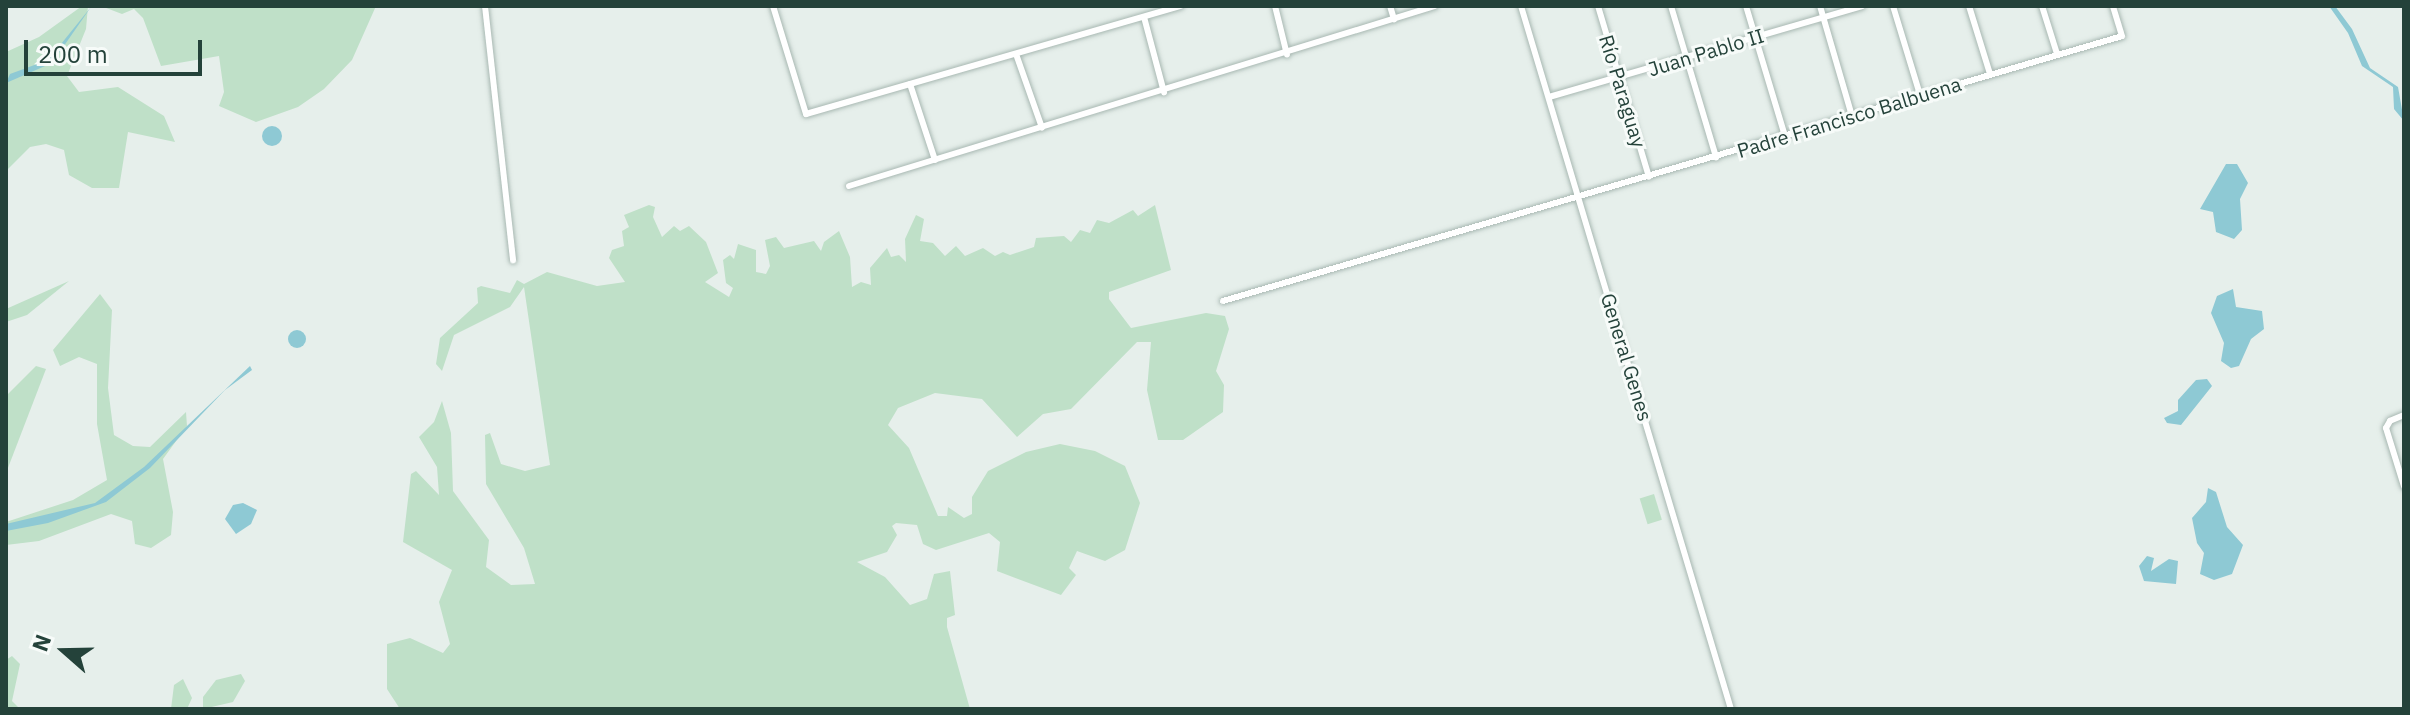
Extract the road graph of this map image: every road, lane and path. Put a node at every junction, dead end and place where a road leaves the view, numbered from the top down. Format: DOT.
graph roads {
  1 [pos="485,6"];
  2 [pos="773,6"];
  3 [pos="1181,6"];
  4 [pos="1275,6"];
  5 [pos="1390,6"];
  6 [pos="1435,6"];
  7 [pos="1521,6"];
  8 [pos="1598,6"];
  9 [pos="1671,6"];
  10 [pos="1746,6"];
  11 [pos="1820,6"];
  12 [pos="1862,6"];
  13 [pos="1893,6"];
  14 [pos="1969,6"];
  15 [pos="2042,6"];
  16 [pos="2113,6"];
  17 [pos="1144,17"];
  18 [pos="1823,18"];
  19 [pos="1394,19"];
  20 [pos="1755,37"];
  21 [pos="1016,54"];
  22 [pos="2057,54"];
  23 [pos="1287,55"];
  24 [pos="1686,58"];
  25 [pos="1990,74"];
  26 [pos="1619,78"];
  27 [pos="910,84"];
  28 [pos="1164,92"];
  29 [pos="1920,95"];
  30 [pos="1549,97"];
  31 [pos="1852,116"];
  32 [pos="1042,128"];
  33 [pos="1785,136"];
  34 [pos="1716,157"];
  35 [pos="935,160"];
  36 [pos="1649,177"];
  37 [pos="849,186"];
  38 [pos="1577,197"];
  39 [pos="513,260"];
  40 [pos="1223,301"];
  41 [pos="2404,415"];
  42 [pos="2404,486"];
  43 [pos="1731,709"];
  1 -- 39 [label="street"];
  2 -- 27 [label="street"];
  3 -- 17 [label="street"];
  4 -- 23 [label="street"];
  5 -- 19 [label="street"];
  6 -- 19 [label="street"];
  7 -- 30 [label="street, General Genes"];
  8 -- 26 [label="street, Río Paraguay"];
  9 -- 24 [label="street"];
  10 -- 20 [label="street"];
  11 -- 18 [label="street"];
  12 -- 18 [label="street, Juan Pablo II"];
  13 -- 29 [label="street"];
  14 -- 25 [label="street"];
  15 -- 22 [label="street"];
  16 -- 22 [label="street, Padre Francisco Balbuena"];
  17 -- 21 [label="street"];
  17 -- 28 [label="street"];
  18 -- 20 [label="street, Juan Pablo II"];
  18 -- 31 [label="street"];
  19 -- 23 [label="street"];
  20 -- 24 [label="street, Juan Pablo II"];
  20 -- 33 [label="street"];
  21 -- 27 [label="street"];
  21 -- 32 [label="street"];
  22 -- 25 [label="street, Padre Francisco Balbuena"];
  23 -- 28 [label="street"];
  24 -- 26 [label="street, Juan Pablo II"];
  24 -- 34 [label="street"];
  25 -- 29 [label="street, Padre Francisco Balbuena"];
  26 -- 30 [label="street, Juan Pablo II"];
  26 -- 36 [label="street, Río Paraguay"];
  27 -- 35 [label="street"];
  28 -- 32 [label="street"];
  29 -- 31 [label="street, Padre Francisco Balbuena"];
  30 -- 38 [label="street, General Genes"];
  31 -- 33 [label="street, Padre Francisco Balbuena"];
  32 -- 35 [label="street"];
  33 -- 34 [label="street, Padre Francisco Balbuena"];
  34 -- 36 [label="street, Padre Francisco Balbuena"];
  35 -- 37 [label="street"];
  36 -- 38 [label="street, Padre Francisco Balbuena"];
  38 -- 40 [label="street, Padre Francisco Balbuena"];
  38 -- 43 [label="street, General Genes"];
  41 -- 42 [label="street"];
}
